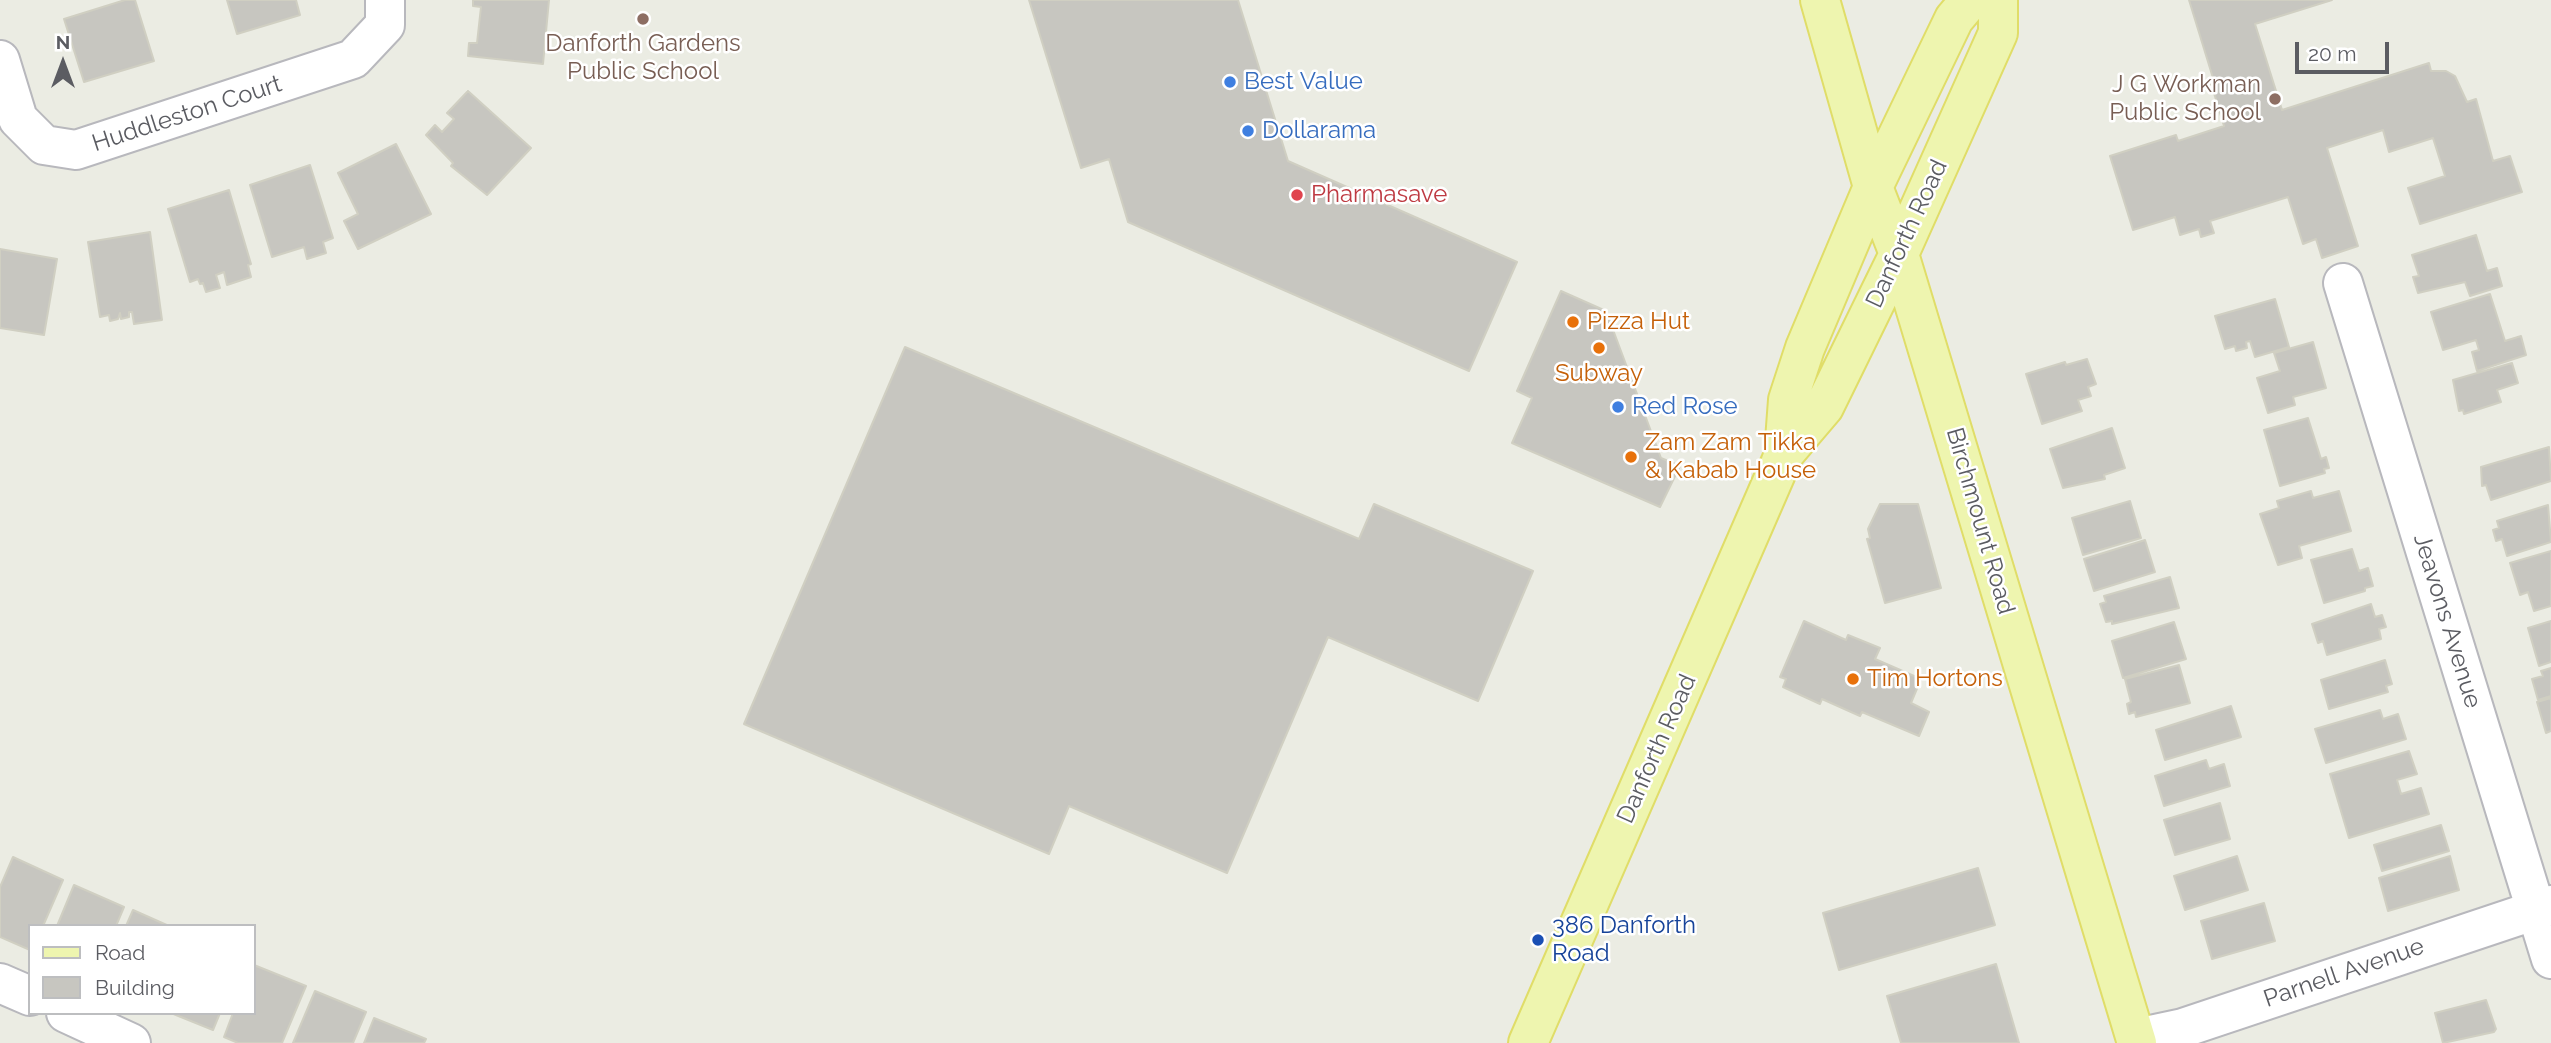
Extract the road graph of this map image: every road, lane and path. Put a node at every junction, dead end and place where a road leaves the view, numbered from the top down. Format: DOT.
graph roads {
  1 [pos="385,0"];
  2 [pos="1820,0"];
  3 [pos="1970,0"];
  4 [pos="1998,0"];
  5 [pos="0,60"];
  6 [pos="1873,187"];
  7 [pos="1899,254"];
  8 [pos="2343,283"];
  9 [pos="1784,454"];
  10 [pos="2543,907"];
  11 [pos="2551,959"];
  12 [pos="0,983"];
  13 [pos="28,995"];
  14 [pos="70,1015"];
  15 [pos="2136,1040"];
  16 [pos="131,1043"];
  17 [pos="1528,1043"];
  1 -- 5 [label="street, Huddleston Court"];
  2 -- 6 [label="main road, Birchmount Road"];
  3 -- 6 [label="main road, Danforth Road"];
  4 -- 7 [label="main road, Danforth Road"];
  6 -- 7 [label="main road, Birchmount Road"];
  6 -- 9 [label="main road, Danforth Road"];
  7 -- 9 [label="main road, Danforth Road"];
  7 -- 15 [label="main road, Birchmount Road"];
  8 -- 10 [label="street, Jeavons Avenue"];
  9 -- 17 [label="main road, Danforth Road"];
  10 -- 11 [label="street, Jeavons Avenue"];
  10 -- 15 [label="street, Parnell Avenue"];
  12 -- 13 [label="street"];
  14 -- 16 [label="street"];
}
